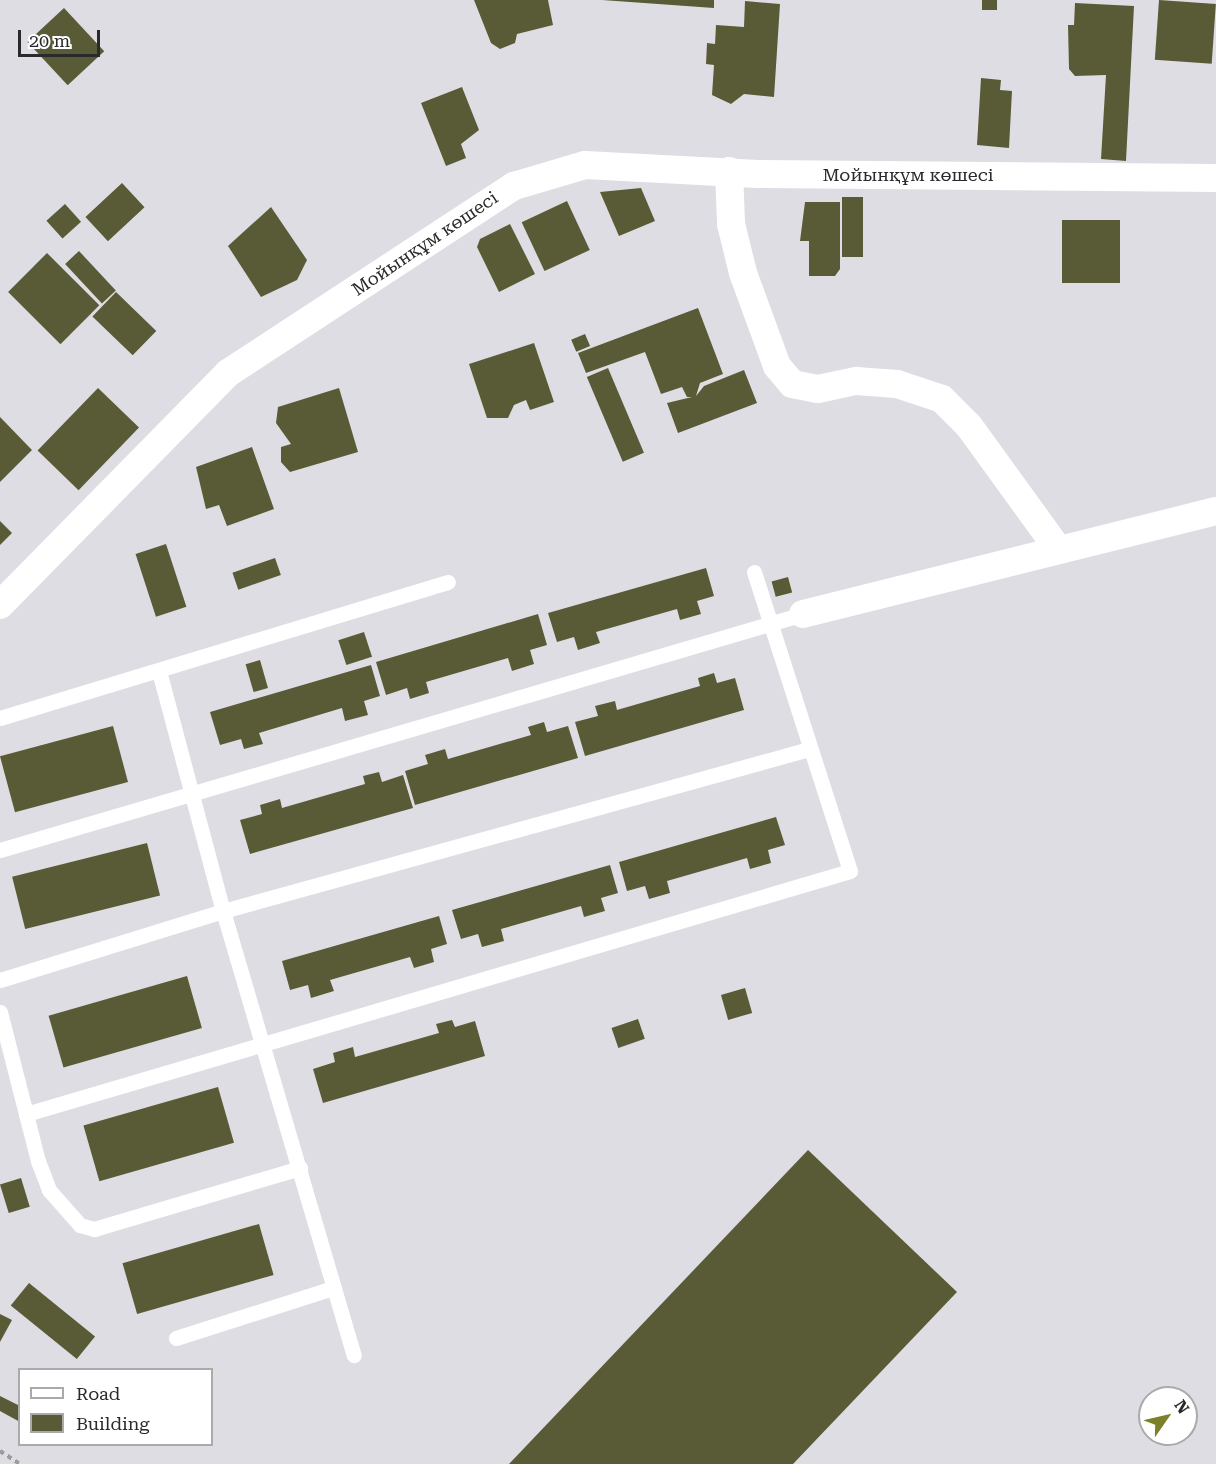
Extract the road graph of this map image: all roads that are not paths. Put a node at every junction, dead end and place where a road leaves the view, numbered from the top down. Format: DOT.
graph roads {
  1 [pos="729,171"];
  2 [pos="1216,178"];
  3 [pos="1216,511"];
  4 [pos="1058,549"];
  5 [pos="754,572"];
  6 [pos="448,582"];
  7 [pos="0,605"];
  8 [pos="802,614"];
  9 [pos="770,622"];
  10 [pos="159,671"];
  11 [pos="0,718"];
  12 [pos="809,749"];
  13 [pos="189,792"];
  14 [pos="0,850"];
  15 [pos="222,910"];
  16 [pos="0,980"];
  17 [pos="0,1012"];
  18 [pos="263,1042"];
  19 [pos="26,1114"];
  20 [pos="300,1168"];
  21 [pos="333,1288"];
  22 [pos="176,1338"];
  23 [pos="354,1355"];
  1 -- 2 [label="street, Мойынқұм көшесі"];
  1 -- 4 [label="street"];
  1 -- 7 [label="street, Мойынқұм көшесі"];
  3 -- 4 [label="street"];
  4 -- 8 [label="street"];
  5 -- 9 [label="lane"];
  6 -- 10 [label="lane"];
  8 -- 9 [label="lane"];
  9 -- 12 [label="lane"];
  9 -- 13 [label="lane"];
  10 -- 11 [label="lane"];
  10 -- 13 [label="lane"];
  12 -- 15 [label="lane"];
  12 -- 18 [label="lane"];
  13 -- 14 [label="lane"];
  13 -- 15 [label="lane"];
  15 -- 16 [label="lane"];
  15 -- 18 [label="lane"];
  17 -- 19 [label="lane"];
  18 -- 19 [label="lane"];
  18 -- 20 [label="lane"];
  19 -- 20 [label="lane"];
  20 -- 21 [label="lane"];
  21 -- 22 [label="lane"];
  21 -- 23 [label="lane"];
}
